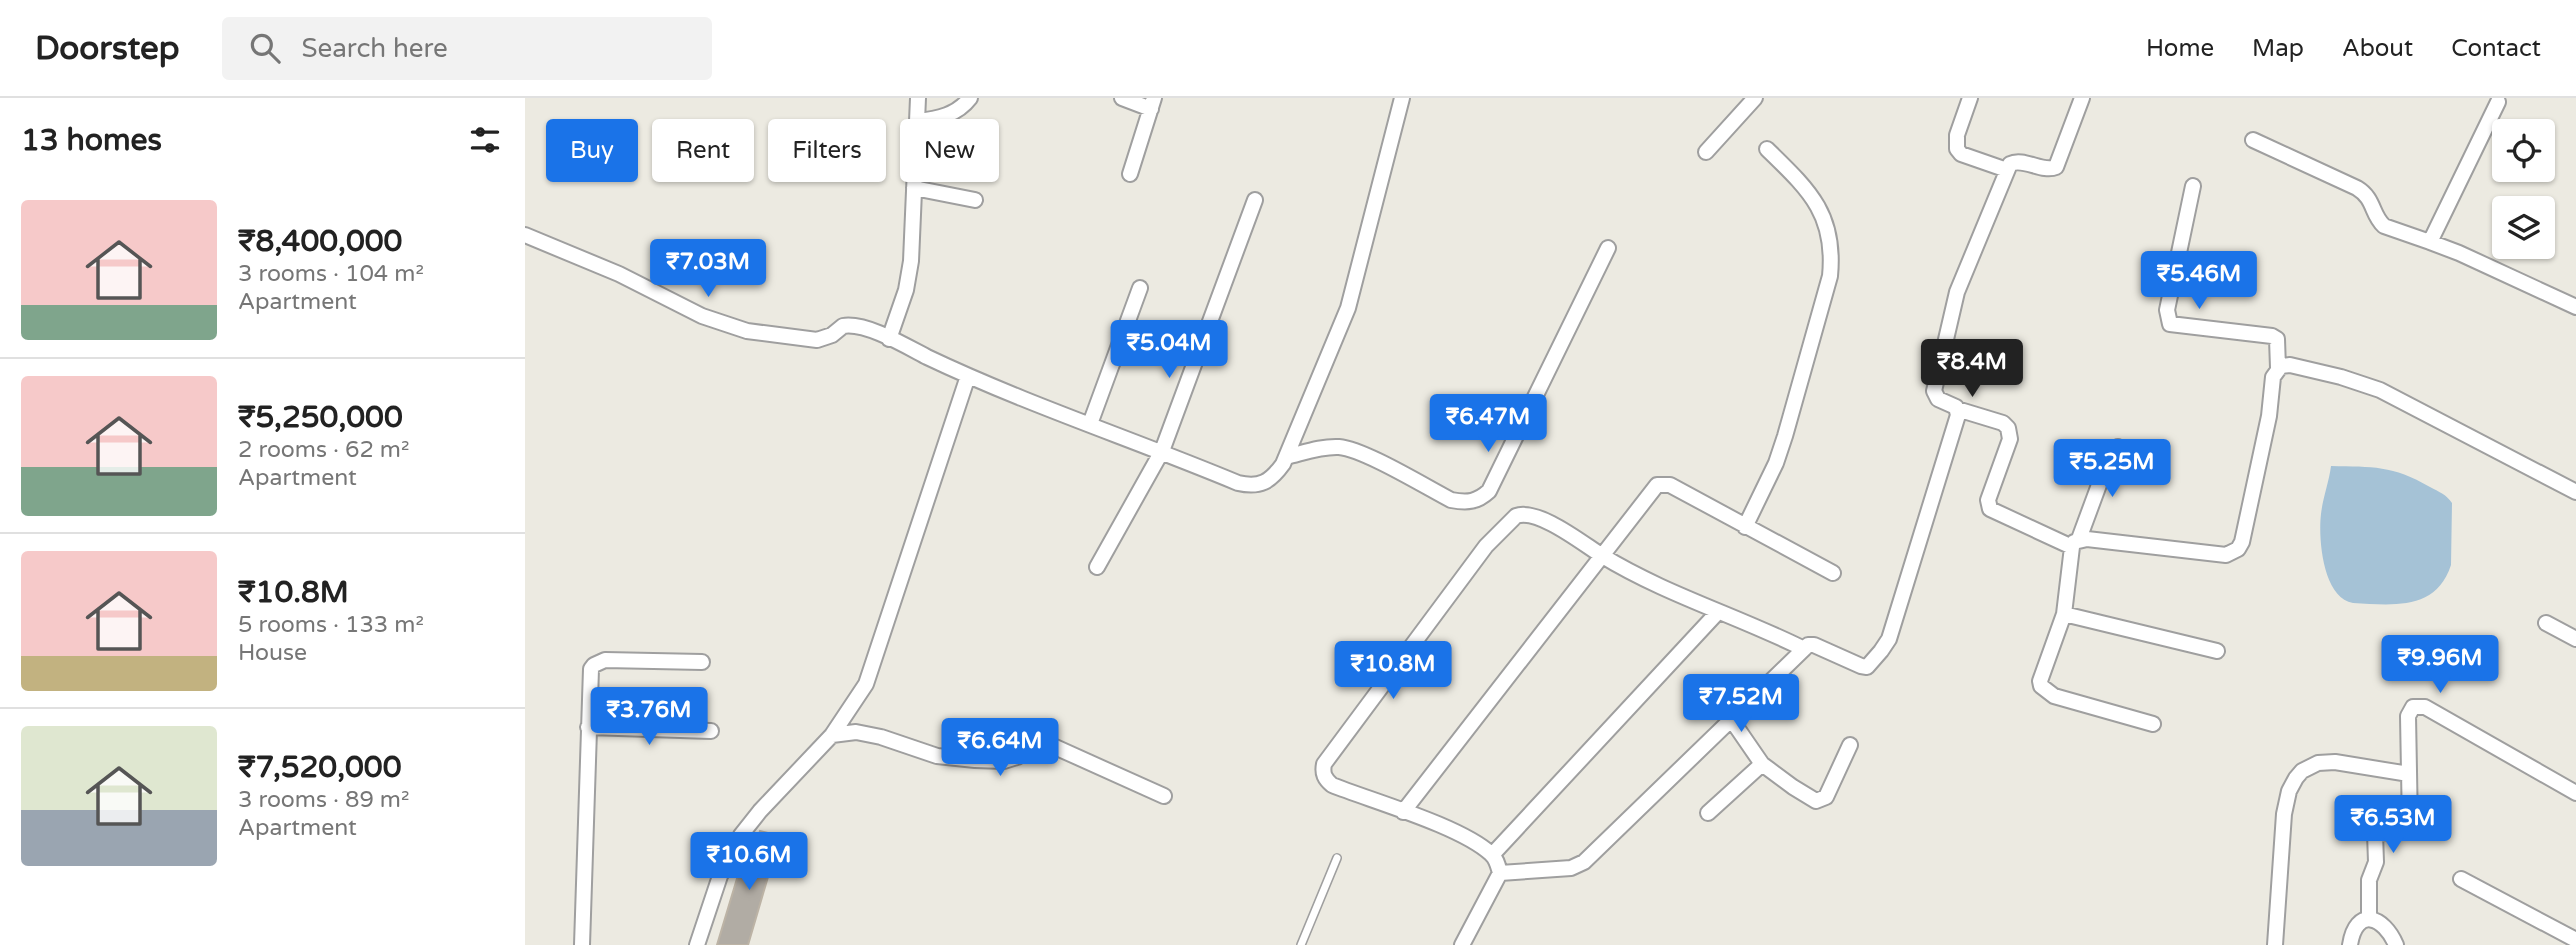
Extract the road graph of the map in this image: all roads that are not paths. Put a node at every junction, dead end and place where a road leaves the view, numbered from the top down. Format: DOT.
graph roads {
  1 [pos="918,98"];
  2 [pos="970,98"];
  3 [pos="1122,98"];
  4 [pos="1402,98"];
  5 [pos="1755,98"];
  6 [pos="1970,98"];
  7 [pos="2082,98"];
  8 [pos="2496,99"];
  9 [pos="1152,104"];
  10 [pos="918,119"];
  11 [pos="928,119"];
  12 [pos="2253,140"];
  13 [pos="1767,149"];
  14 [pos="1706,152"];
  15 [pos="2007,170"];
  16 [pos="1131,174"];
  17 [pos="914,182"];
  18 [pos="2193,186"];
  19 [pos="914,188"];
  20 [pos="975,200"];
  21 [pos="1255,200"];
  22 [pos="525,235"];
  23 [pos="2430,242"];
  24 [pos="1608,248"];
  25 [pos="1140,288"];
  26 [pos="2576,307"];
  27 [pos="889,338"];
  28 [pos="2278,368"];
  29 [pos="968,376"];
  30 [pos="1957,409"];
  31 [pos="1090,424"];
  32 [pos="2118,447"];
  33 [pos="1161,452"];
  34 [pos="1286,457"];
  35 [pos="2576,492"];
  36 [pos="1745,527"];
  37 [pos="2076,543"];
  38 [pos="1604,556"];
  39 [pos="1097,567"];
  40 [pos="1833,573"];
  41 [pos="1717,613"];
  42 [pos="2064,614"];
  43 [pos="2546,623"];
  44 [pos="2576,639"];
  45 [pos="1804,649"];
  46 [pos="2217,651"];
  47 [pos="702,662"];
  48 [pos="1731,719"];
  49 [pos="2153,724"];
  50 [pos="588,727"];
  51 [pos="711,731"];
  52 [pos="832,735"];
  53 [pos="1850,745"];
  54 [pos="1762,764"];
  55 [pos="2409,774"];
  56 [pos="2576,793"];
  57 [pos="1164,796"];
  58 [pos="1403,812"];
  59 [pos="1708,813"];
  60 [pos="1492,855"];
  61 [pos="1337,858"];
  62 [pos="1500,873"];
  63 [pos="2461,879"];
  64 [pos="2368,918"];
  65 [pos="2576,940"];
  66 [pos="582,945"];
  67 [pos="697,945"];
  68 [pos="1301,945"];
  69 [pos="1462,945"];
  70 [pos="2275,945"];
  71 [pos="2350,945"];
  72 [pos="2396,945"];
  1 -- 10 [label="street"];
  2 -- 11 [label="street"];
  3 -- 9 [label="street"];
  4 -- 34 [label="street"];
  5 -- 14 [label="street"];
  6 -- 15 [label="street"];
  7 -- 15 [label="street"];
  8 -- 23 [label="street"];
  9 -- 16 [label="street"];
  12 -- 23 [label="street"];
  13 -- 36 [label="street"];
  15 -- 30 [label="street"];
  17 -- 19 [label="street"];
  18 -- 28 [label="street"];
  19 -- 20 [label="street"];
  19 -- 27 [label="street"];
  21 -- 33 [label="street"];
  22 -- 27 [label="street"];
  23 -- 26 [label="street"];
  24 -- 34 [label="street"];
  25 -- 31 [label="street"];
  27 -- 29 [label="street"];
  28 -- 35 [label="street"];
  28 -- 37 [label="street"];
  29 -- 31 [label="street"];
  29 -- 52 [label="street"];
  30 -- 37 [label="street"];
  30 -- 45 [label="street"];
  31 -- 33 [label="street"];
  32 -- 37 [label="street"];
  33 -- 34 [label="street"];
  33 -- 39 [label="street"];
  36 -- 38 [label="street"];
  36 -- 40 [label="street"];
  37 -- 42 [label="street"];
  38 -- 41 [label="street"];
  38 -- 58 [label="street"];
  38 -- 58 [label="street"];
  41 -- 45 [label="street"];
  41 -- 60 [label="street"];
  42 -- 46 [label="street"];
  42 -- 49 [label="street"];
  43 -- 44 [label="street"];
  45 -- 48 [label="street"];
  47 -- 50 [label="street"];
  48 -- 54 [label="street"];
  48 -- 62 [label="street"];
  50 -- 51 [label="street"];
  50 -- 66 [label="street"];
  52 -- 57 [label="street"];
  52 -- 67 [label="street"];
  53 -- 54 [label="street"];
  54 -- 59 [label="street"];
  55 -- 56 [label="street"];
  55 -- 64 [label="street"];
  55 -- 70 [label="street"];
  58 -- 60 [label="street"];
  60 -- 62 [label="street"];
  61 -- 68 [label="lane"];
  62 -- 69 [label="street"];
  63 -- 65 [label="street"];
  64 -- 71 [label="street"];
  64 -- 72 [label="street"];
}
